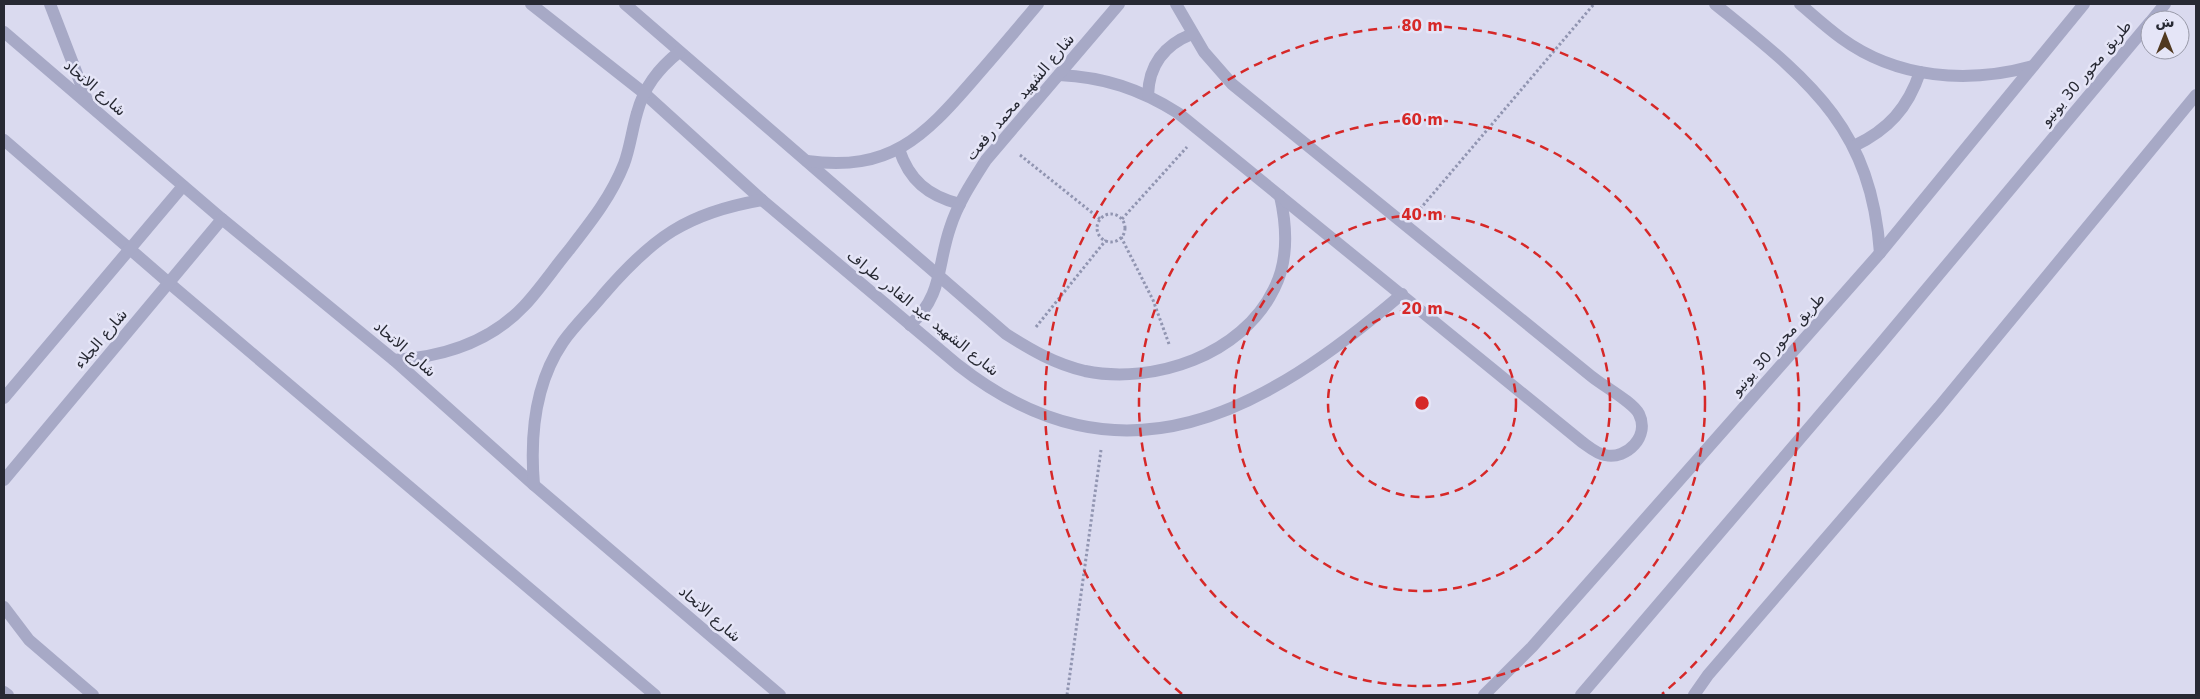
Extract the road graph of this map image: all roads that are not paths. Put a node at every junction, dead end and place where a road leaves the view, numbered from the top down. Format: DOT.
graph roads {
  1 [pos="50,4"];
  2 [pos="531,4"];
  3 [pos="625,4"];
  4 [pos="1038,4"];
  5 [pos="1119,4"];
  6 [pos="1176,4"];
  7 [pos="1715,4"];
  8 [pos="1800,4"];
  9 [pos="2084,4"];
  10 [pos="4,32"];
  11 [pos="1192,34"];
  12 [pos="2140,34"];
  13 [pos="678,52"];
  14 [pos="2033,66"];
  15 [pos="1920,72"];
  16 [pos="1059,74"];
  17 [pos="644,93"];
  18 [pos="1148,95"];
  19 [pos="2196,95"];
  20 [pos="88,103"];
  21 [pos="4,140"];
  22 [pos="1854,146"];
  23 [pos="899,149"];
  24 [pos="807,161"];
  25 [pos="183,186"];
  26 [pos="1280,196"];
  27 [pos="762,200"];
  28 [pos="960,204"];
  29 [pos="222,219"];
  30 [pos="130,249"];
  31 [pos="1880,253"];
  32 [pos="940,277"];
  33 [pos="169,283"];
  34 [pos="1402,294"];
  35 [pos="910,325"];
  36 [pos="394,360"];
  37 [pos="4,398"];
  38 [pos="4,480"];
  39 [pos="534,485"];
  40 [pos="4,607"];
  41 [pos="4,692"];
  42 [pos="8,695"];
  43 [pos="93,695"];
  44 [pos="655,695"];
  45 [pos="780,695"];
  46 [pos="1484,695"];
  47 [pos="1581,695"];
  48 [pos="1694,695"];
  1 -- 20 [label="street"];
  2 -- 17 [label="street, شارع الشهيد عبد القادر طراف"];
  3 -- 13 [label="street"];
  4 -- 23 [label="street"];
  5 -- 16 [label="street, شارع الشهيد محمد رفعت"];
  6 -- 11 [label="street"];
  7 -- 22 [label="street"];
  8 -- 15 [label="street"];
  9 -- 14 [label="street, طريق محور 30 يونيو"];
  10 -- 20 [label="street, شارع الاتحاد"];
  11 -- 18 [label="street"];
  11 -- 34 [label="street"];
  12 -- 47 [label="street, طريق محور 30 يونيو"];
  13 -- 17 [label="street"];
  13 -- 24 [label="street"];
  14 -- 15 [label="street"];
  14 -- 31 [label="street, طريق محور 30 يونيو"];
  15 -- 22 [label="street"];
  16 -- 18 [label="street"];
  16 -- 28 [label="street, شارع الشهيد محمد رفعت"];
  17 -- 27 [label="street, شارع الشهيد عبد القادر طراف"];
  17 -- 36 [label="street"];
  18 -- 26 [label="street"];
  19 -- 48 [label="street"];
  20 -- 25 [label="street, شارع الاتحاد"];
  21 -- 30 [label="street"];
  22 -- 31 [label="street"];
  23 -- 24 [label="street"];
  23 -- 28 [label="street"];
  24 -- 32 [label="street"];
  25 -- 29 [label="street, شارع الاتحاد"];
  25 -- 30 [label="street"];
  26 -- 32 [label="street"];
  26 -- 34 [label="street"];
  27 -- 35 [label="street, شارع الشهيد عبد القادر طراف"];
  27 -- 39 [label="street"];
  28 -- 32 [label="street, شارع الشهيد محمد رفعت"];
  29 -- 33 [label="street, شارع الجلاء"];
  29 -- 36 [label="street, شارع الاتحاد"];
  30 -- 33 [label="street"];
  30 -- 37 [label="street"];
  31 -- 46 [label="street, طريق محور 30 يونيو"];
  32 -- 35 [label="street, شارع الشهيد محمد رفعت"];
  33 -- 38 [label="street, شارع الجلاء"];
  33 -- 44 [label="street"];
  34 -- 35 [label="street, شارع الشهيد عبد القادر طراف"];
  36 -- 39 [label="street, شارع الاتحاد"];
  39 -- 45 [label="street, شارع الاتحاد"];
  40 -- 43 [label="street"];
  41 -- 42 [label="street"];
}
